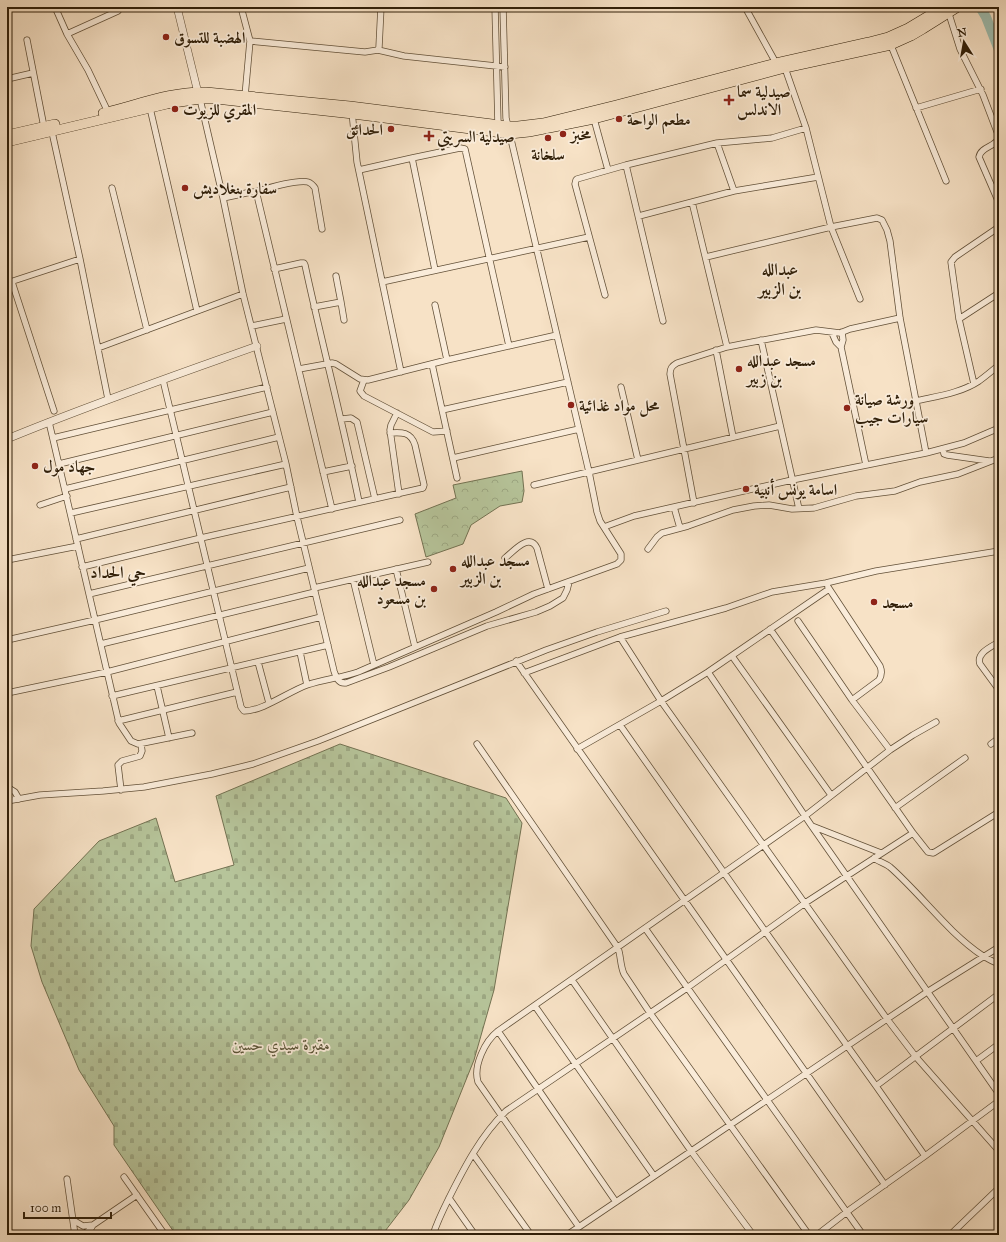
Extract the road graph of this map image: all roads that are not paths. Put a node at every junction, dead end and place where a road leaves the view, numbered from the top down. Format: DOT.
graph roads {
  1 [pos="54,7"];
  2 [pos="177,7"];
  3 [pos="241,7"];
  4 [pos="381,7"];
  5 [pos="495,7"];
  6 [pos="503,7"];
  7 [pos="745,7"];
  8 [pos="951,9"];
  9 [pos="118,11"];
  10 [pos="930,11"];
  11 [pos="67,34"];
  12 [pos="27,40"];
  13 [pos="250,41"];
  14 [pos="889,41"];
  15 [pos="378,50"];
  16 [pos="776,63"];
  17 [pos="497,67"];
  18 [pos="505,67"];
  19 [pos="785,68"];
  20 [pos="33,73"];
  21 [pos="7,79"];
  22 [pos="981,89"];
  23 [pos="199,95"];
  24 [pos="245,96"];
  25 [pos="150,108"];
  26 [pos="916,108"];
  27 [pos="351,110"];
  28 [pos="108,112"];
  29 [pos="594,119"];
  30 [pos="498,124"];
  31 [pos="806,128"];
  32 [pos="48,129"];
  33 [pos="509,130"];
  34 [pos="7,135"];
  35 [pos="7,142"];
  36 [pos="718,143"];
  37 [pos="412,158"];
  38 [pos="626,165"];
  39 [pos="359,170"];
  40 [pos="608,170"];
  41 [pos="818,177"];
  42 [pos="946,181"];
  43 [pos="112,188"];
  44 [pos="734,191"];
  45 [pos="254,192"];
  46 [pos="223,198"];
  47 [pos="692,202"];
  48 [pos="999,203"];
  49 [pos="639,216"];
  50 [pos="831,227"];
  51 [pos="999,227"];
  52 [pos="322,229"];
  53 [pos="589,237"];
  54 [pos="536,248"];
  55 [pos="706,257"];
  56 [pos="490,258"];
  57 [pos="80,259"];
  58 [pos="274,269"];
  59 [pos="435,270"];
  60 [pos="336,276"];
  61 [pos="9,282"];
  62 [pos="382,282"];
  63 [pos="999,293"];
  64 [pos="243,294"];
  65 [pos="605,295"];
  66 [pos="860,299"];
  67 [pos="341,302"];
  68 [pos="435,306"];
  69 [pos="314,307"];
  70 [pos="197,311"];
  71 [pos="900,318"];
  72 [pos="286,319"];
  73 [pos="959,319"];
  74 [pos="344,320"];
  75 [pos="663,321"];
  76 [pos="252,326"];
  77 [pos="147,330"];
  78 [pos="842,332"];
  79 [pos="832,333"];
  80 [pos="557,335"];
  81 [pos="761,340"];
  82 [pos="257,346"];
  83 [pos="509,346"];
  84 [pos="727,347"];
  85 [pos="841,347"];
  86 [pos="98,348"];
  87 [pos="716,350"];
  88 [pos="447,360"];
  89 [pos="327,363"];
  90 [pos="432,364"];
  91 [pos="999,365"];
  92 [pos="299,369"];
  93 [pos="401,372"];
  94 [pos="163,380"];
  95 [pos="364,380"];
  96 [pos="568,382"];
  97 [pos="974,384"];
  98 [pos="267,387"];
  99 [pos="621,387"];
  100 [pos="108,399"];
  101 [pos="916,402"];
  102 [pos="442,410"];
  103 [pos="54,411"];
  104 [pos="170,411"];
  105 [pos="273,412"];
  106 [pos="397,413"];
  107 [pos="342,419"];
  108 [pos="49,422"];
  109 [pos="780,426"];
  110 [pos="999,428"];
  111 [pos="579,429"];
  112 [pos="446,431"];
  113 [pos="390,433"];
  114 [pos="176,434"];
  115 [pos="279,437"];
  116 [pos="733,437"];
  117 [pos="53,438"];
  118 [pos="7,439"];
  119 [pos="684,449"];
  120 [pos="943,449"];
  121 [pos="926,453"];
  122 [pos="453,458"];
  123 [pos="999,458"];
  124 [pos="638,460"];
  125 [pos="182,461"];
  126 [pos="989,462"];
  127 [pos="59,464"];
  128 [pos="286,464"];
  129 [pos="866,465"];
  130 [pos="352,466"];
  131 [pos="323,472"];
  132 [pos="589,472"];
  133 [pos="457,478"];
  134 [pos="792,480"];
  135 [pos="534,485"];
  136 [pos="188,486"];
  137 [pos="291,487"];
  138 [pos="66,489"];
  139 [pos="399,494"];
  140 [pos="67,496"];
  141 [pos="375,499"];
  142 [pos="359,502"];
  143 [pos="694,502"];
  144 [pos="40,505"];
  145 [pos="674,507"];
  146 [pos="332,509"];
  147 [pos="798,509"];
  148 [pos="194,511"];
  149 [pos="71,513"];
  150 [pos="297,517"];
  151 [pos="400,520"];
  152 [pos="604,527"];
  153 [pos="680,528"];
  154 [pos="201,538"];
  155 [pos="76,539"];
  156 [pos="303,543"];
  157 [pos="78,546"];
  158 [pos="648,549"];
  159 [pos="999,550"];
  160 [pos="505,558"];
  161 [pos="7,560"];
  162 [pos="428,562"];
  163 [pos="207,565"];
  164 [pos="82,567"];
  165 [pos="309,568"];
  166 [pos="396,569"];
  167 [pos="353,579"];
  168 [pos="569,582"];
  169 [pos="827,586"];
  170 [pos="548,589"];
  171 [pos="315,590"];
  172 [pos="213,591"];
  173 [pos="89,594"];
  174 [pos="666,611"];
  175 [pos="219,615"];
  176 [pos="321,617"];
  177 [pos="95,620"];
  178 [pos="798,621"];
  179 [pos="770,630"];
  180 [pos="597,632"];
  181 [pos="620,637"];
  182 [pos="7,640"];
  183 [pos="225,642"];
  184 [pos="605,642"];
  185 [pos="999,642"];
  186 [pos="101,644"];
  187 [pos="328,645"];
  188 [pos="415,647"];
  189 [pos="300,652"];
  190 [pos="732,656"];
  191 [pos="516,661"];
  192 [pos="258,662"];
  193 [pos="374,665"];
  194 [pos="232,668"];
  195 [pos="107,672"];
  196 [pos="708,672"];
  197 [pos="524,673"];
  198 [pos="337,679"];
  199 [pos="307,685"];
  200 [pos="157,686"];
  201 [pos="999,690"];
  202 [pos="237,692"];
  203 [pos="7,693"];
  204 [pos="112,696"];
  205 [pos="852,700"];
  206 [pos="661,701"];
  207 [pos="269,703"];
  208 [pos="162,710"];
  209 [pos="118,721"];
  210 [pos="936,722"];
  211 [pos="620,725"];
  212 [pos="192,733"];
  213 [pos="169,738"];
  214 [pos="999,738"];
  215 [pos="141,744"];
  216 [pos="477,744"];
  217 [pos="991,744"];
  218 [pos="577,749"];
  219 [pos="890,750"];
  220 [pos="965,758"];
  221 [pos="867,768"];
  222 [pos="7,787"];
  223 [pos="121,790"];
  224 [pos="831,795"];
  225 [pos="19,799"];
  226 [pos="7,801"];
  227 [pos="895,808"];
  228 [pos="999,812"];
  229 [pos="804,816"];
  230 [pos="811,826"];
  231 [pos="913,833"];
  232 [pos="763,845"];
  233 [pos="881,853"];
  234 [pos="874,858"];
  235 [pos="724,872"];
  236 [pos="846,876"];
  237 [pos="684,900"];
  238 [pos="805,903"];
  239 [pos="645,928"];
  240 [pos="765,931"];
  241 [pos="999,947"];
  242 [pos="618,948"];
  243 [pos="983,956"];
  244 [pos="726,959"];
  245 [pos="999,964"];
  246 [pos="572,980"];
  247 [pos="687,988"];
  248 [pos="927,992"];
  249 [pos="999,994"];
  250 [pos="534,1006"];
  251 [pos="650,1013"];
  252 [pos="887,1019"];
  253 [pos="953,1029"];
  254 [pos="498,1031"];
  255 [pos="612,1038"];
  256 [pos="999,1044"];
  257 [pos="847,1046"];
  258 [pos="916,1057"];
  259 [pos="976,1061"];
  260 [pos="575,1064"];
  261 [pos="806,1074"];
  262 [pos="876,1086"];
  263 [pos="538,1090"];
  264 [pos="999,1094"];
  265 [pos="767,1100"];
  266 [pos="999,1101"];
  267 [pos="501,1116"];
  268 [pos="972,1121"];
  269 [pos="730,1125"];
  270 [pos="691,1151"];
  271 [pos="999,1151"];
  272 [pos="473,1154"];
  273 [pos="925,1156"];
  274 [pos="654,1176"];
  275 [pos="124,1177"];
  276 [pos="67,1179"];
  277 [pos="885,1185"];
  278 [pos="999,1188"];
  279 [pos="137,1195"];
  280 [pos="449,1198"];
  281 [pos="616,1202"];
  282 [pos="847,1213"];
  283 [pos="73,1220"];
  284 [pos="93,1225"];
  285 [pos="579,1227"];
  286 [pos="75,1235"];
  287 [pos="82,1235"];
  288 [pos="165,1235"];
  289 [pos="433,1235"];
  290 [pos="475,1235"];
  291 [pos="531,1235"];
  292 [pos="567,1235"];
  293 [pos="753,1235"];
  294 [pos="808,1235"];
  295 [pos="817,1235"];
  296 [pos="862,1235"];
  297 [pos="950,1235"];
  1 -- 11 [label="street"];
  2 -- 23 [label="street"];
  3 -- 13 [label="street"];
  4 -- 15 [label="street"];
  5 -- 17 [label="street"];
  6 -- 18 [label="street"];
  7 -- 16 [label="street"];
  8 -- 10 [label="main road"];
  8 -- 14 [label="main road"];
  8 -- 22 [label="street"];
  9 -- 11 [label="street"];
  10 -- 14 [label="main road"];
  11 -- 28 [label="street"];
  12 -- 20 [label="street"];
  13 -- 15 [label="street"];
  13 -- 24 [label="street"];
  14 -- 16 [label="main road"];
  14 -- 19 [label="main road"];
  14 -- 26 [label="street"];
  15 -- 17 [label="street"];
  16 -- 33 [label="main road"];
  17 -- 18 [label="street"];
  17 -- 30 [label="street"];
  18 -- 33 [label="street"];
  19 -- 29 [label="main road"];
  19 -- 31 [label="street"];
  20 -- 21 [label="street"];
  20 -- 32 [label="street"];
  22 -- 26 [label="street"];
  22 -- 48 [label="street"];
  23 -- 24 [label="main road"];
  23 -- 25 [label="main road"];
  23 -- 27 [label="main road"];
  23 -- 28 [label="main road"];
  23 -- 46 [label="street"];
  24 -- 27 [label="main road"];
  25 -- 32 [label="main road"];
  25 -- 70 [label="street"];
  26 -- 42 [label="street"];
  27 -- 30 [label="main road"];
  27 -- 33 [label="main road"];
  27 -- 39 [label="street"];
  28 -- 32 [label="main road"];
  29 -- 33 [label="main road"];
  29 -- 40 [label="street"];
  30 -- 33 [label="main road"];
  31 -- 36 [label="street"];
  31 -- 41 [label="street"];
  32 -- 34 [label="main road"];
  32 -- 35 [label="main road"];
  32 -- 57 [label="street"];
  33 -- 54 [label="street"];
  36 -- 38 [label="street"];
  36 -- 44 [label="street"];
  37 -- 39 [label="street"];
  37 -- 56 [label="street"];
  37 -- 59 [label="street"];
  38 -- 40 [label="street"];
  38 -- 49 [label="street"];
  39 -- 62 [label="street"];
  40 -- 53 [label="street"];
  41 -- 44 [label="street"];
  41 -- 50 [label="street"];
  43 -- 77 [label="street"];
  44 -- 47 [label="street"];
  45 -- 46 [label="street"];
  45 -- 52 [label="street"];
  45 -- 58 [label="street"];
  46 -- 64 [label="street"];
  47 -- 49 [label="street"];
  47 -- 55 [label="street"];
  49 -- 75 [label="street"];
  50 -- 55 [label="street"];
  50 -- 66 [label="street"];
  50 -- 71 [label="street"];
  51 -- 73 [label="street"];
  53 -- 54 [label="street"];
  53 -- 65 [label="street"];
  54 -- 56 [label="street"];
  54 -- 80 [label="street"];
  55 -- 84 [label="street"];
  56 -- 59 [label="street"];
  56 -- 83 [label="street"];
  57 -- 61 [label="street"];
  57 -- 86 [label="street"];
  58 -- 69 [label="street"];
  58 -- 72 [label="street"];
  59 -- 62 [label="street"];
  60 -- 67 [label="street"];
  61 -- 103 [label="street"];
  62 -- 93 [label="street"];
  63 -- 73 [label="street"];
  64 -- 70 [label="street"];
  64 -- 76 [label="street"];
  67 -- 69 [label="street"];
  67 -- 74 [label="street"];
  68 -- 88 [label="street"];
  69 -- 89 [label="street"];
  70 -- 77 [label="street"];
  71 -- 78 [label="street"];
  71 -- 101 [label="street"];
  72 -- 76 [label="street"];
  72 -- 92 [label="street"];
  73 -- 97 [label="street"];
  76 -- 82 [label="street"];
  77 -- 86 [label="street"];
  78 -- 79 [label="street"];
  78 -- 85 [label="street"];
  79 -- 81 [label="street"];
  79 -- 85 [label="street"];
  80 -- 83 [label="street"];
  80 -- 96 [label="street"];
  81 -- 84 [label="street"];
  81 -- 109 [label="street"];
  82 -- 94 [label="street"];
  82 -- 98 [label="street"];
  83 -- 88 [label="street"];
  84 -- 87 [label="street"];
  85 -- 129 [label="street"];
  86 -- 100 [label="street"];
  87 -- 116 [label="street"];
  87 -- 119 [label="street"];
  88 -- 90 [label="street"];
  89 -- 92 [label="street"];
  89 -- 95 [label="street"];
  89 -- 107 [label="street"];
  90 -- 93 [label="street"];
  90 -- 102 [label="street"];
  91 -- 97 [label="street"];
  92 -- 131 [label="street"];
  93 -- 95 [label="street"];
  94 -- 100 [label="street"];
  94 -- 104 [label="street"];
  95 -- 106 [label="street"];
  96 -- 102 [label="street"];
  96 -- 111 [label="street"];
  97 -- 101 [label="street"];
  98 -- 104 [label="street"];
  98 -- 105 [label="street"];
  99 -- 124 [label="street"];
  100 -- 108 [label="street"];
  101 -- 121 [label="street"];
  102 -- 112 [label="street"];
  104 -- 114 [label="street"];
  104 -- 117 [label="street"];
  105 -- 114 [label="street"];
  105 -- 115 [label="street"];
  106 -- 112 [label="street"];
  106 -- 113 [label="street"];
  107 -- 130 [label="street"];
  107 -- 141 [label="street"];
  108 -- 117 [label="street"];
  108 -- 118 [label="street"];
  109 -- 116 [label="street"];
  109 -- 134 [label="street"];
  110 -- 120 [label="street"];
  111 -- 122 [label="street"];
  111 -- 132 [label="street"];
  112 -- 122 [label="street"];
  113 -- 139 [label="street"];
  113 -- 139 [label="street"];
  114 -- 125 [label="street"];
  114 -- 127 [label="street"];
  115 -- 125 [label="street"];
  115 -- 128 [label="street"];
  116 -- 119 [label="street"];
  117 -- 127 [label="street"];
  119 -- 124 [label="street"];
  119 -- 143 [label="street"];
  120 -- 121 [label="street"];
  120 -- 126 [label="street"];
  121 -- 129 [label="street"];
  122 -- 133 [label="street"];
  123 -- 126 [label="street"];
  124 -- 132 [label="street"];
  125 -- 136 [label="street"];
  125 -- 138 [label="street"];
  126 -- 147 [label="street"];
  127 -- 138 [label="street"];
  128 -- 136 [label="street"];
  128 -- 137 [label="street"];
  129 -- 134 [label="street"];
  130 -- 131 [label="street"];
  130 -- 142 [label="street"];
  131 -- 146 [label="street"];
  132 -- 135 [label="street"];
  132 -- 152 [label="street"];
  134 -- 143 [label="street"];
  134 -- 147 [label="street"];
  136 -- 148 [label="street"];
  136 -- 149 [label="street"];
  137 -- 148 [label="street"];
  137 -- 150 [label="street"];
  138 -- 140 [label="street"];
  139 -- 141 [label="street"];
  140 -- 144 [label="street"];
  140 -- 149 [label="street"];
  141 -- 142 [label="street"];
  142 -- 146 [label="street"];
  143 -- 145 [label="street"];
  145 -- 152 [label="street"];
  145 -- 153 [label="street"];
  146 -- 150 [label="street"];
  147 -- 153 [label="street"];
  148 -- 154 [label="street"];
  148 -- 155 [label="street"];
  149 -- 155 [label="street"];
  150 -- 154 [label="street"];
  150 -- 156 [label="street"];
  151 -- 156 [label="street"];
  152 -- 168 [label="street"];
  153 -- 158 [label="street"];
  154 -- 163 [label="street"];
  154 -- 164 [label="street"];
  155 -- 157 [label="street"];
  156 -- 163 [label="street"];
  156 -- 165 [label="street"];
  157 -- 161 [label="street"];
  157 -- 164 [label="street"];
  159 -- 169 [label="street"];
  160 -- 170 [label="street"];
  162 -- 166 [label="street"];
  163 -- 172 [label="street"];
  163 -- 173 [label="street"];
  164 -- 173 [label="street"];
  165 -- 171 [label="street"];
  165 -- 172 [label="street"];
  166 -- 167 [label="street"];
  166 -- 188 [label="street"];
  167 -- 171 [label="street"];
  167 -- 193 [label="street"];
  168 -- 170 [label="street"];
  168 -- 198 [label="street"];
  169 -- 179 [label="street"];
  169 -- 181 [label="street"];
  169 -- 205 [label="street"];
  170 -- 188 [label="street"];
  171 -- 175 [label="street"];
  171 -- 176 [label="street"];
  172 -- 175 [label="street"];
  172 -- 177 [label="street"];
  173 -- 177 [label="street"];
  174 -- 180 [label="street"];
  175 -- 183 [label="street"];
  175 -- 186 [label="street"];
  176 -- 183 [label="street"];
  176 -- 187 [label="street"];
  177 -- 182 [label="street"];
  177 -- 186 [label="street"];
  178 -- 205 [label="street"];
  179 -- 190 [label="street"];
  179 -- 221 [label="street"];
  180 -- 184 [label="street"];
  180 -- 191 [label="street"];
  181 -- 184 [label="street"];
  181 -- 206 [label="street"];
  183 -- 194 [label="street"];
  183 -- 195 [label="street"];
  184 -- 197 [label="street"];
  185 -- 201 [label="street"];
  186 -- 195 [label="street"];
  187 -- 189 [label="street"];
  187 -- 198 [label="street"];
  188 -- 193 [label="street"];
  189 -- 192 [label="street"];
  189 -- 199 [label="street"];
  190 -- 196 [label="street"];
  190 -- 224 [label="street"];
  191 -- 197 [label="street"];
  191 -- 223 [label="street"];
  192 -- 194 [label="street"];
  192 -- 207 [label="street"];
  193 -- 198 [label="street"];
  194 -- 200 [label="street"];
  194 -- 202 [label="street"];
  195 -- 203 [label="street"];
  195 -- 204 [label="street"];
  196 -- 206 [label="street"];
  196 -- 229 [label="street"];
  197 -- 218 [label="street"];
  198 -- 199 [label="street"];
  199 -- 207 [label="street"];
  200 -- 204 [label="street"];
  200 -- 208 [label="street"];
  202 -- 207 [label="street"];
  202 -- 208 [label="street"];
  204 -- 209 [label="street"];
  205 -- 219 [label="street"];
  206 -- 211 [label="street"];
  206 -- 232 [label="street"];
  208 -- 209 [label="street"];
  208 -- 213 [label="street"];
  209 -- 215 [label="street"];
  210 -- 219 [label="street"];
  211 -- 218 [label="street"];
  211 -- 235 [label="street"];
  212 -- 213 [label="street"];
  213 -- 215 [label="street"];
  214 -- 217 [label="street"];
  215 -- 223 [label="street"];
  216 -- 242 [label="street"];
  218 -- 237 [label="street"];
  219 -- 221 [label="street"];
  220 -- 227 [label="street"];
  221 -- 224 [label="street"];
  221 -- 227 [label="street"];
  222 -- 225 [label="street"];
  223 -- 225 [label="street"];
  224 -- 229 [label="street"];
  225 -- 226 [label="street"];
  227 -- 231 [label="street"];
  228 -- 231 [label="street"];
  229 -- 230 [label="street"];
  229 -- 232 [label="street"];
  230 -- 233 [label="street"];
  230 -- 236 [label="street"];
  231 -- 233 [label="street"];
  232 -- 235 [label="street"];
  232 -- 238 [label="street"];
  233 -- 234 [label="street"];
  234 -- 236 [label="street"];
  234 -- 243 [label="street"];
  235 -- 237 [label="street"];
  235 -- 240 [label="street"];
  236 -- 238 [label="street"];
  236 -- 248 [label="street"];
  237 -- 239 [label="street"];
  237 -- 244 [label="street"];
  238 -- 240 [label="street"];
  238 -- 252 [label="street"];
  239 -- 242 [label="street"];
  239 -- 247 [label="street"];
  240 -- 244 [label="street"];
  240 -- 257 [label="street"];
  241 -- 243 [label="street"];
  242 -- 246 [label="street"];
  242 -- 251 [label="street"];
  243 -- 245 [label="street"];
  243 -- 248 [label="street"];
  244 -- 247 [label="street"];
  244 -- 261 [label="street"];
  246 -- 250 [label="street"];
  246 -- 255 [label="street"];
  247 -- 251 [label="street"];
  247 -- 265 [label="street"];
  248 -- 252 [label="street"];
  248 -- 253 [label="street"];
  249 -- 253 [label="street"];
  250 -- 254 [label="street"];
  250 -- 260 [label="street"];
  251 -- 255 [label="street"];
  251 -- 269 [label="street"];
  252 -- 257 [label="street"];
  252 -- 258 [label="street"];
  253 -- 258 [label="street"];
  253 -- 259 [label="street"];
  254 -- 263 [label="street"];
  254 -- 267 [label="street"];
  255 -- 260 [label="street"];
  255 -- 270 [label="street"];
  256 -- 259 [label="street"];
  257 -- 261 [label="street"];
  257 -- 262 [label="street"];
  258 -- 262 [label="street"];
  258 -- 268 [label="street"];
  259 -- 264 [label="street"];
  260 -- 263 [label="street"];
  260 -- 274 [label="street"];
  261 -- 265 [label="street"];
  261 -- 277 [label="street"];
  262 -- 273 [label="street"];
  263 -- 267 [label="street"];
  263 -- 281 [label="street"];
  265 -- 269 [label="street"];
  265 -- 282 [label="street"];
  266 -- 268 [label="street"];
  267 -- 272 [label="street"];
  267 -- 285 [label="street"];
  268 -- 271 [label="street"];
  268 -- 273 [label="street"];
  269 -- 270 [label="street"];
  269 -- 294 [label="street"];
  270 -- 274 [label="street"];
  270 -- 293 [label="street"];
  272 -- 280 [label="street"];
  272 -- 291 [label="street"];
  273 -- 277 [label="street"];
  274 -- 281 [label="street"];
  275 -- 279 [label="street"];
  276 -- 283 [label="street"];
  277 -- 282 [label="street"];
  278 -- 297 [label="street"];
  279 -- 284 [label="street"];
  279 -- 288 [label="street"];
  280 -- 289 [label="street"];
  280 -- 290 [label="street"];
  281 -- 285 [label="street"];
  282 -- 295 [label="street"];
  282 -- 296 [label="street"];
  283 -- 284 [label="street"];
  283 -- 286 [label="street"];
  284 -- 287 [label="street"];
  285 -- 292 [label="street"];
}
